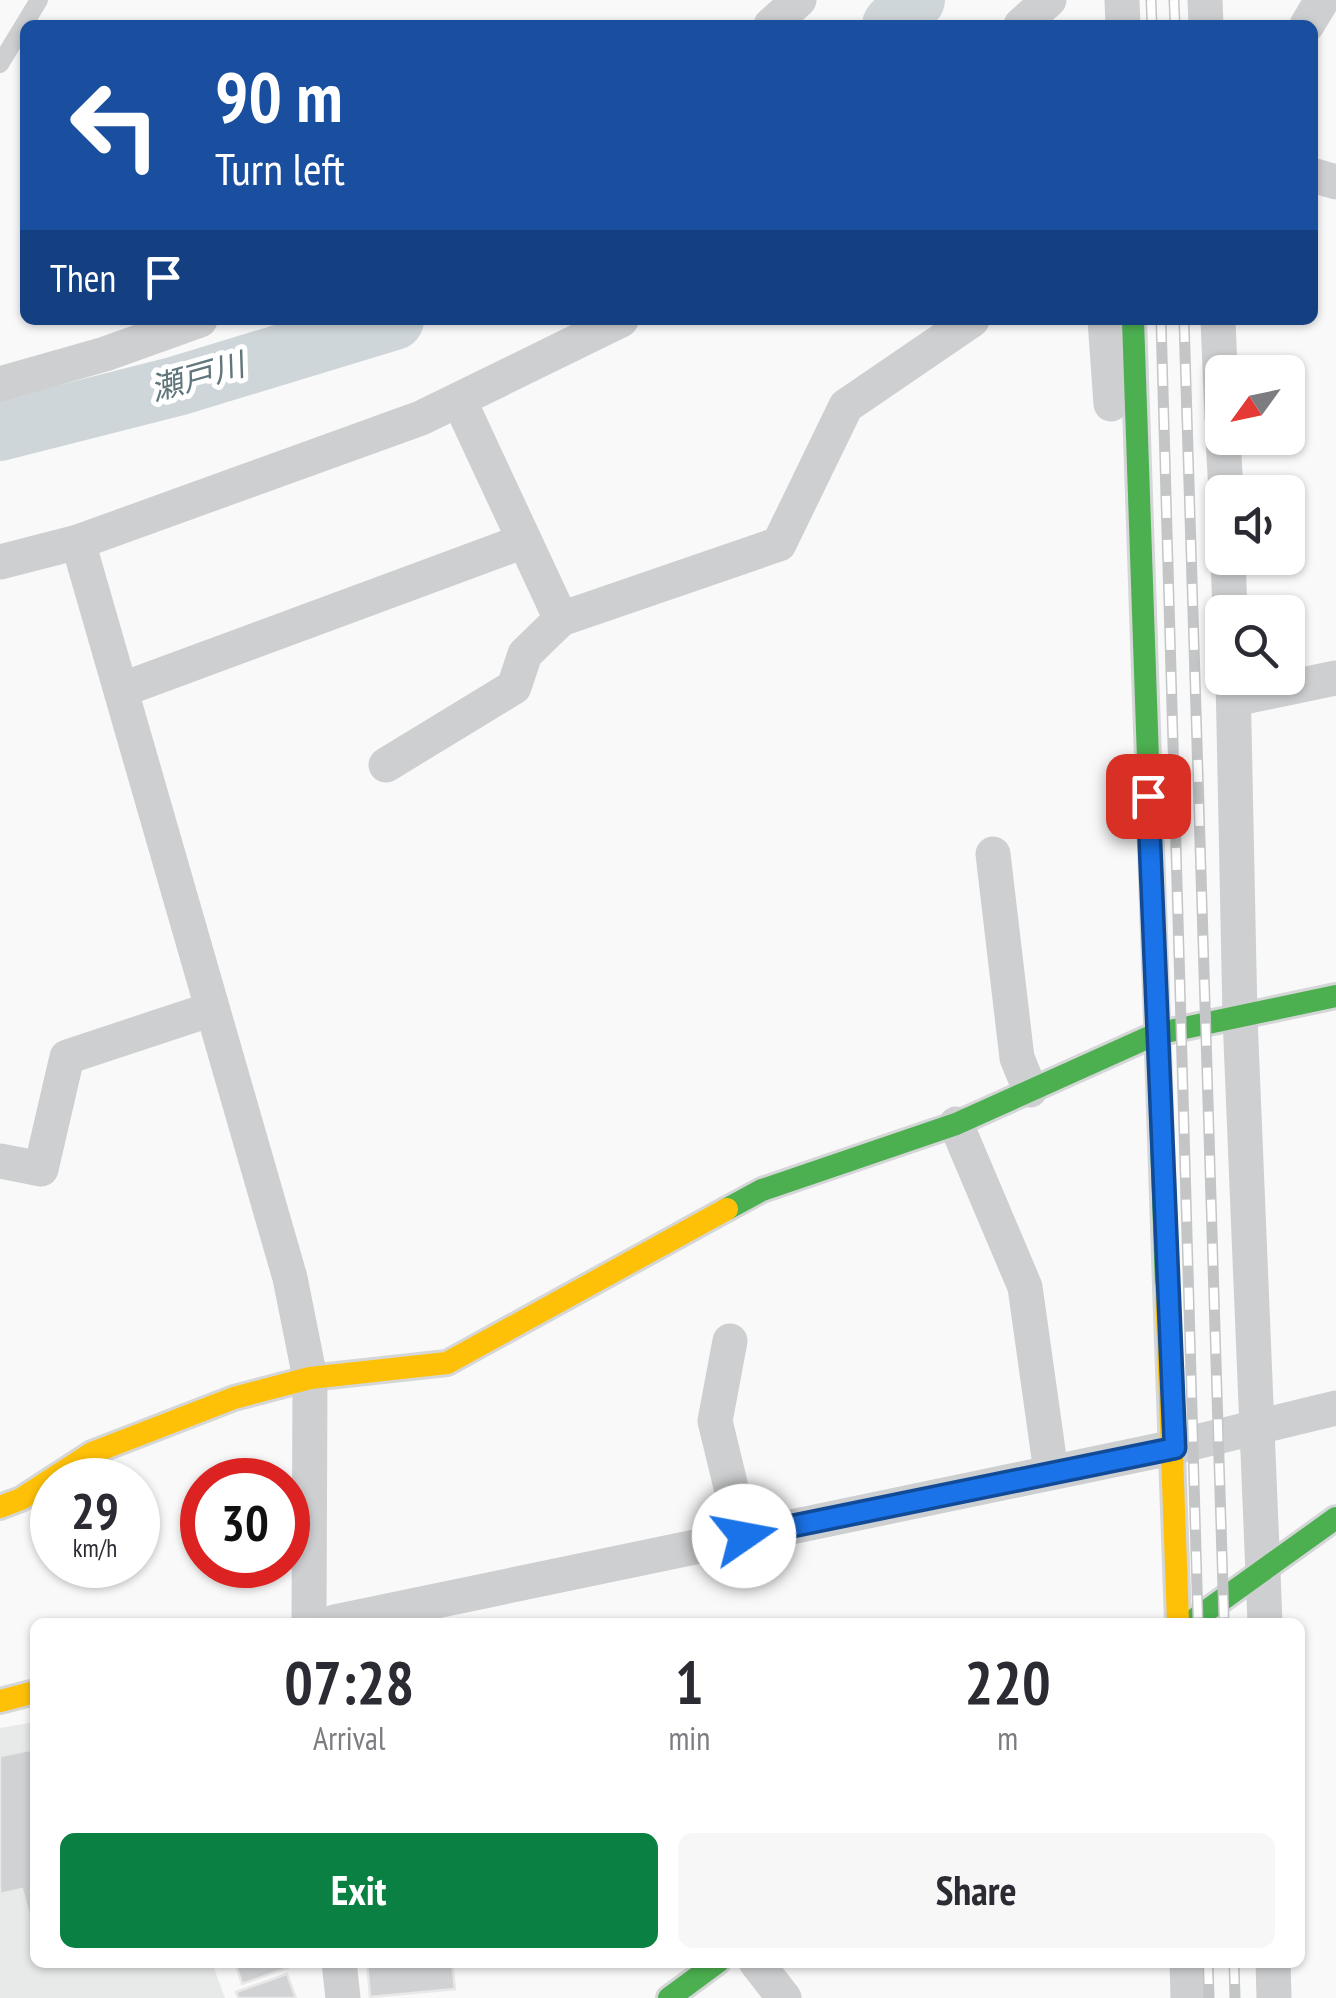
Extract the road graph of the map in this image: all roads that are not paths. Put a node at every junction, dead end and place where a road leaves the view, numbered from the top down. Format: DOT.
graph roads {
  1 [pos="799,0"];
  2 [pos="1049,0"];
  3 [pos="777,20"];
  4 [pos="1026,20"];
  5 [pos="20,31"];
  6 [pos="0,64"];
  7 [pos="186,325"];
  8 [pos="612,325"];
  9 [pos="965,325"];
  10 [pos="1105,325"];
  11 [pos="1133,325"];
  12 [pos="1218,325"];
  13 [pos="1219,355"];
  14 [pos="0,384"];
  15 [pos="459,400"];
  16 [pos="1113,430"];
  17 [pos="524,541"];
  18 [pos="78,542"];
  19 [pos="0,562"];
  20 [pos="560,620"];
  21 [pos="1336,678"];
  22 [pos="1305,681"];
  23 [pos="121,690"];
  24 [pos="1234,695"];
  25 [pos="386,765"];
  26 [pos="993,854"];
  27 [pos="1336,996"];
  28 [pos="212,1008"];
  29 [pos="1240,1016"];
  30 [pos="1156,1034"];
  31 [pos="1030,1090"];
  32 [pos="956,1124"];
  33 [pos="0,1161"];
  34 [pos="730,1342"];
  35 [pos="310,1378"];
  36 [pos="1336,1408"];
  37 [pos="1258,1426"];
  38 [pos="1175,1448"];
  39 [pos="1051,1472"];
  40 [pos="0,1507"];
  41 [pos="1336,1518"];
  42 [pos="744,1536"];
  43 [pos="1263,1570"];
  44 [pos="310,1618"];
  45 [pos="354,1618"];
  46 [pos="1178,1618"];
  47 [pos="1197,1618"];
  48 [pos="1265,1618"];
  49 [pos="30,1693"];
  50 [pos="0,1700"];
  51 [pos="340,1968"];
  52 [pos="710,1968"];
  53 [pos="761,1968"];
  54 [pos="1187,1968"];
  55 [pos="1273,1968"];
  56 [pos="343,1998"];
  57 [pos="669,1998"];
  58 [pos="784,1998"];
  59 [pos="1188,1998"];
  60 [pos="1274,1998"];
  1 -- 3 [label="street"];
  2 -- 4 [label="street"];
  5 -- 6 [label="lane"];
  7 -- 14 [label="street"];
  8 -- 15 [label="street"];
  9 -- 20 [label="street"];
  10 -- 16 [label="street"];
  11 -- 30 [label="street"];
  12 -- 13 [label="street"];
  15 -- 17 [label="street"];
  15 -- 18 [label="street"];
  17 -- 20 [label="street"];
  17 -- 23 [label="street"];
  18 -- 19 [label="street"];
  18 -- 23 [label="street"];
  20 -- 25 [label="street"];
  21 -- 22 [label="street"];
  23 -- 28 [label="street"];
  24 -- 29 [label="street"];
  26 -- 31 [label="street"];
  27 -- 29 [label="street"];
  28 -- 33 [label="street"];
  28 -- 35 [label="street"];
  29 -- 30 [label="street"];
  29 -- 37 [label="street"];
  30 -- 31 [label="street"];
  30 -- 38 [label="street"];
  31 -- 32 [label="street"];
  32 -- 35 [label="street"];
  32 -- 39 [label="street"];
  34 -- 42 [label="street"];
  35 -- 40 [label="street"];
  35 -- 44 [label="street"];
  36 -- 37 [label="street"];
  37 -- 38 [label="street"];
  37 -- 43 [label="street"];
  38 -- 39 [label="street"];
  38 -- 46 [label="street"];
  39 -- 42 [label="street"];
  41 -- 43 [label="street"];
  42 -- 45 [label="street"];
  43 -- 47 [label="street"];
  43 -- 48 [label="street"];
  49 -- 50 [label="street"];
  51 -- 56 [label="street"];
  52 -- 57 [label="street"];
  53 -- 58 [label="street"];
  54 -- 59 [label="street"];
  55 -- 60 [label="street"];
}
